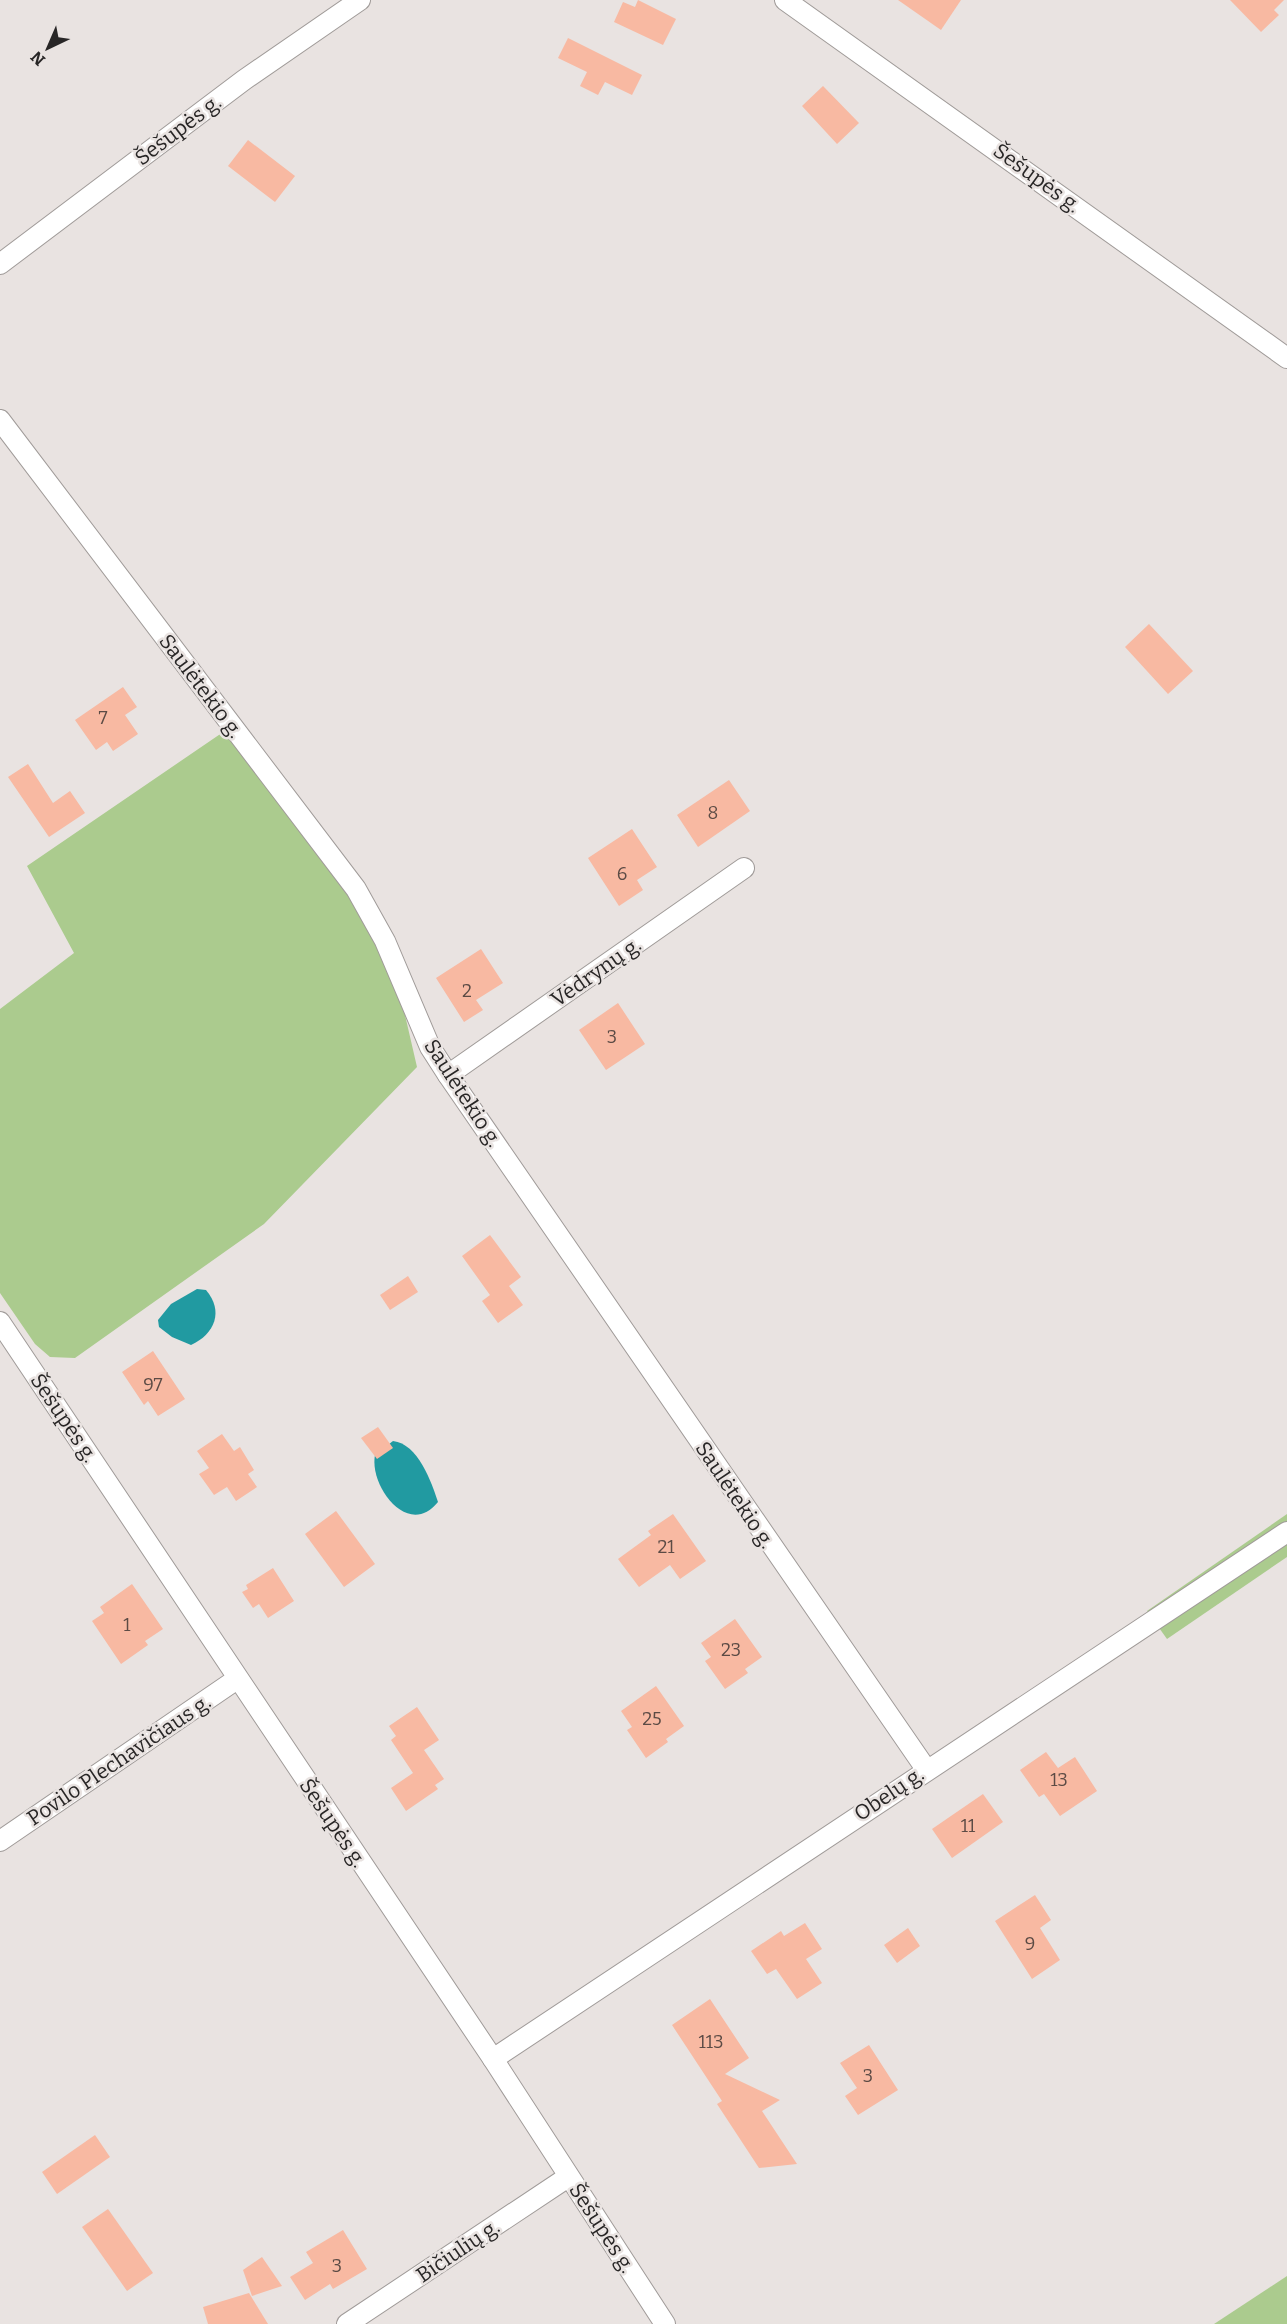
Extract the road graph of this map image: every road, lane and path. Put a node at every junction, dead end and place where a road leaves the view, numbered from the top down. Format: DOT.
graph roads {
  1 [pos="360,0"];
  2 [pos="785,0"];
  3 [pos="0,264"];
  4 [pos="1287,358"];
  5 [pos="0,420"];
  6 [pos="744,868"];
  7 [pos="448,1075"];
  8 [pos="0,1322"];
  9 [pos="1287,1532"];
  10 [pos="237,1679"];
  11 [pos="926,1769"];
  12 [pos="0,1841"];
  13 [pos="493,2059"];
  14 [pos="568,2177"];
  15 [pos="347,2324"];
  16 [pos="665,2324"];
  1 -- 3 [label="street, Šešupės g."];
  2 -- 4 [label="street, Šešupės g."];
  5 -- 7 [label="street, Saulėtekio g."];
  6 -- 7 [label="street, Vėdrynų g."];
  7 -- 11 [label="street, Saulėtekio g."];
  8 -- 10 [label="street, Šešupės g."];
  9 -- 11 [label="street, Obelų g."];
  10 -- 12 [label="street, Povilo Plechavičiaus g."];
  10 -- 13 [label="street, Šešupės g."];
  11 -- 13 [label="street, Obelų g."];
  13 -- 14 [label="street, Šešupės g."];
  14 -- 15 [label="street, Bičiulių g."];
  14 -- 16 [label="street, Šešupės g."];
}
